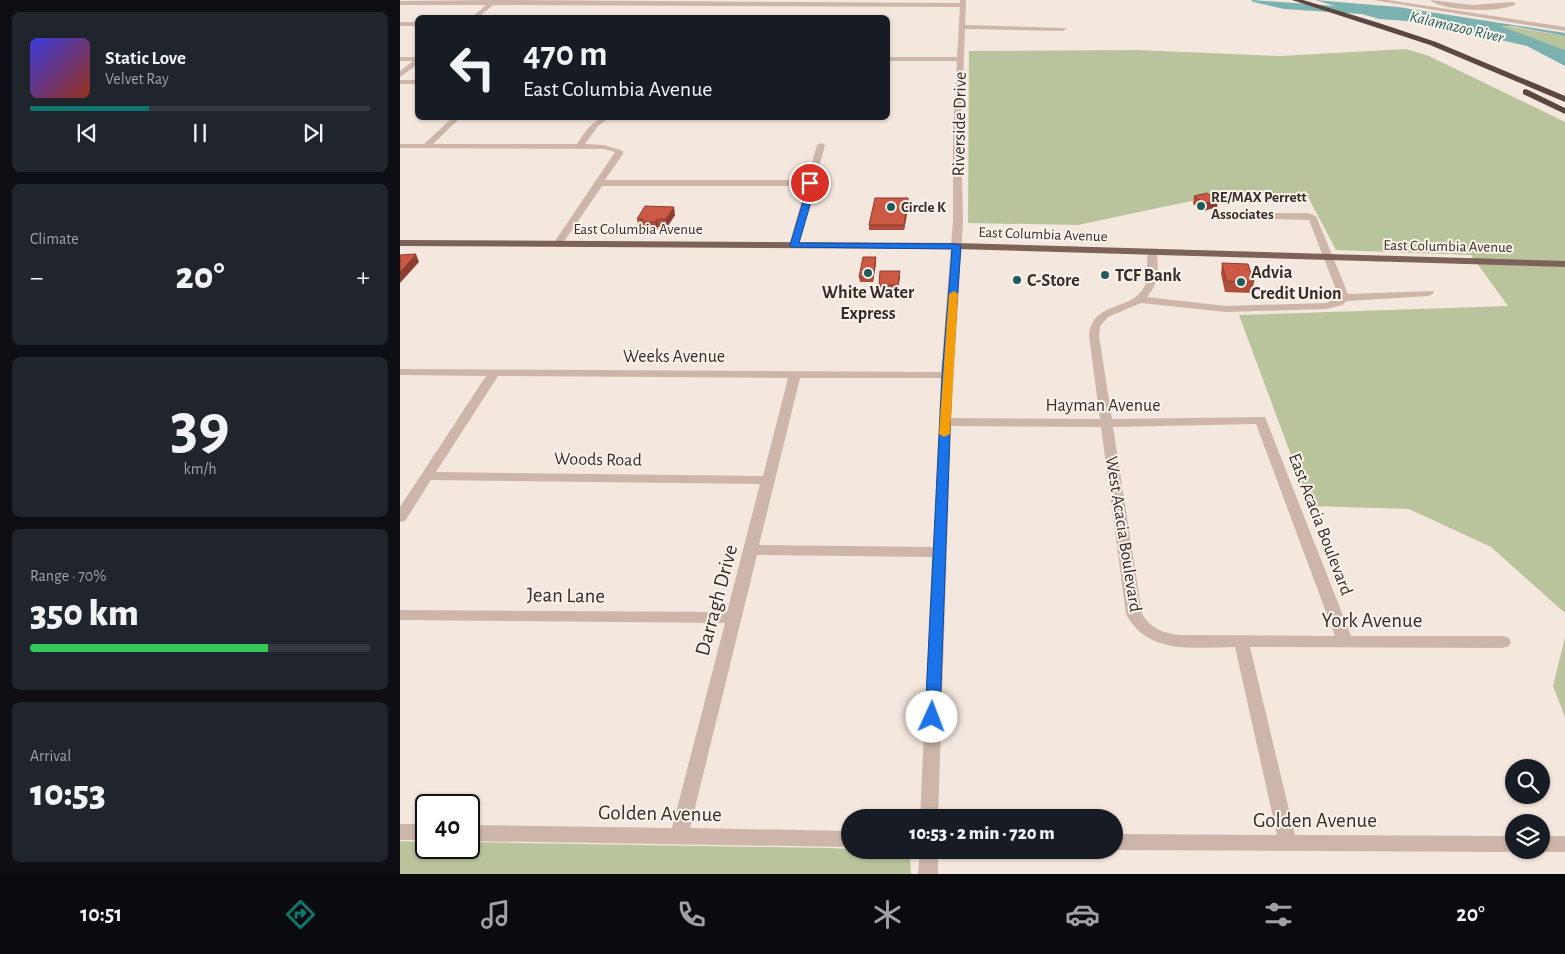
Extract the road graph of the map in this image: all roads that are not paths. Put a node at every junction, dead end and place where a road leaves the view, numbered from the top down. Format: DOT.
graph roads {
  1 [pos="1296,0"];
  2 [pos="1309,0"];
  3 [pos="1376,0"];
  4 [pos="1435,1"];
  5 [pos="414,2"];
  6 [pos="493,2"];
  7 [pos="570,2"];
  8 [pos="728,2"];
  9 [pos="807,2"];
  10 [pos="885,2"];
  11 [pos="962,2"];
  12 [pos="1511,2"];
  13 [pos="400,4"];
  14 [pos="478,15"];
  15 [pos="400,24"];
  16 [pos="415,24"];
  17 [pos="1383,24"];
  18 [pos="962,27"];
  19 [pos="1063,29"];
  20 [pos="1565,29"];
  21 [pos="400,59"];
  22 [pos="415,59"];
  23 [pos="890,59"];
  24 [pos="960,59"];
  25 [pos="415,62"];
  26 [pos="400,74"];
  27 [pos="400,82"];
  28 [pos="415,82"];
  29 [pos="1565,90"];
  30 [pos="1565,99"];
  31 [pos="1565,111"];
  32 [pos="454,120"];
  33 [pos="602,120"];
  34 [pos="821,145"];
  35 [pos="400,146"];
  36 [pos="425,146"];
  37 [pos="579,147"];
  38 [pos="599,183"];
  39 [pos="810,183"];
  40 [pos="1235,215"];
  41 [pos="400,243"];
  42 [pos="558,244"];
  43 [pos="794,245"];
  44 [pos="956,246"];
  45 [pos="1152,254"];
  46 [pos="1328,258"];
  47 [pos="1565,264"];
  48 [pos="1429,293"];
  49 [pos="1344,298"];
  50 [pos="1140,300"];
  51 [pos="400,372"];
  52 [pos="494,373"];
  53 [pos="795,374"];
  54 [pos="947,376"];
  55 [pos="1261,420"];
  56 [pos="945,422"];
  57 [pos="1107,423"];
  58 [pos="427,476"];
  59 [pos="768,480"];
  60 [pos="400,518"];
  61 [pos="752,550"];
  62 [pos="939,552"];
  63 [pos="400,615"];
  64 [pos="732,618"];
  65 [pos="1241,641"];
  66 [pos="1345,641"];
  67 [pos="1503,642"];
  68 [pos="930,809"];
  69 [pos="400,832"];
  70 [pos="415,832"];
  71 [pos="480,833"];
  72 [pos="679,836"];
  73 [pos="841,839"];
  74 [pos="1123,842"];
  75 [pos="1288,843"];
  76 [pos="1505,844"];
  77 [pos="1550,844"];
  78 [pos="1565,844"];
  79 [pos="929,859"];
  80 [pos="928,874"];
  1 -- 17 [label="highway"];
  2 -- 17 [label="highway"];
  3 -- 20 [label="street"];
  4 -- 12 [label="street"];
  5 -- 6 [label="street"];
  5 -- 13 [label="street"];
  6 -- 7 [label="street"];
  6 -- 14 [label="street"];
  7 -- 8 [label="street"];
  8 -- 9 [label="street"];
  9 -- 10 [label="street"];
  10 -- 11 [label="street"];
  11 -- 18 [label="street, Riverside Drive"];
  15 -- 16 [label="street"];
  17 -- 29 [label="highway"];
  17 -- 30 [label="highway"];
  17 -- 31 [label="highway"];
  18 -- 19 [label="street"];
  18 -- 24 [label="street, Riverside Drive"];
  21 -- 22 [label="street"];
  23 -- 24 [label="street"];
  24 -- 44 [label="street, Riverside Drive"];
  25 -- 26 [label="street"];
  27 -- 28 [label="street"];
  32 -- 36 [label="street"];
  33 -- 37 [label="street"];
  34 -- 39 [label="street"];
  35 -- 36 [label="street"];
  36 -- 37 [label="street"];
  37 -- 38 [label="street"];
  38 -- 39 [label="street"];
  38 -- 42 [label="street"];
  39 -- 43 [label="street"];
  40 -- 46 [label="street"];
  41 -- 42 [label="main road, East Columbia Avenue"];
  42 -- 43 [label="main road, East Columbia Avenue"];
  43 -- 44 [label="main road, East Columbia Avenue"];
  44 -- 45 [label="main road, East Columbia Avenue"];
  44 -- 54 [label="street, Riverside Drive"];
  45 -- 46 [label="main road, East Columbia Avenue"];
  45 -- 50 [label="street"];
  46 -- 47 [label="main road, East Columbia Avenue"];
  46 -- 49 [label="street"];
  48 -- 49 [label="street"];
  49 -- 50 [label="street"];
  50 -- 57 [label="street, West Acacia Boulevard"];
  51 -- 52 [label="street, Weeks Avenue"];
  52 -- 53 [label="street, Weeks Avenue"];
  52 -- 58 [label="street"];
  53 -- 54 [label="street, Weeks Avenue"];
  53 -- 59 [label="street, Darragh Drive"];
  54 -- 56 [label="street, Riverside Drive"];
  55 -- 57 [label="street, Hayman Avenue"];
  55 -- 66 [label="street, East Acacia Boulevard"];
  56 -- 57 [label="street, Hayman Avenue"];
  56 -- 62 [label="street, Riverside Drive"];
  57 -- 65 [label="street, West Acacia Boulevard"];
  58 -- 59 [label="street, Woods Road"];
  58 -- 60 [label="street"];
  59 -- 61 [label="street, Darragh Drive"];
  61 -- 62 [label="street"];
  61 -- 64 [label="street, Darragh Drive"];
  62 -- 68 [label="street, Riverside Drive"];
  63 -- 64 [label="street, Jean Lane"];
  64 -- 72 [label="street, Darragh Drive"];
  65 -- 66 [label="street, York Avenue"];
  65 -- 75 [label="street"];
  66 -- 67 [label="street, York Avenue"];
  69 -- 70 [label="street"];
  71 -- 72 [label="street, Golden Avenue"];
  72 -- 73 [label="street, Golden Avenue"];
  74 -- 75 [label="street, Golden Avenue"];
  75 -- 76 [label="street, Golden Avenue"];
  77 -- 78 [label="street"];
  79 -- 80 [label="street"];
}
